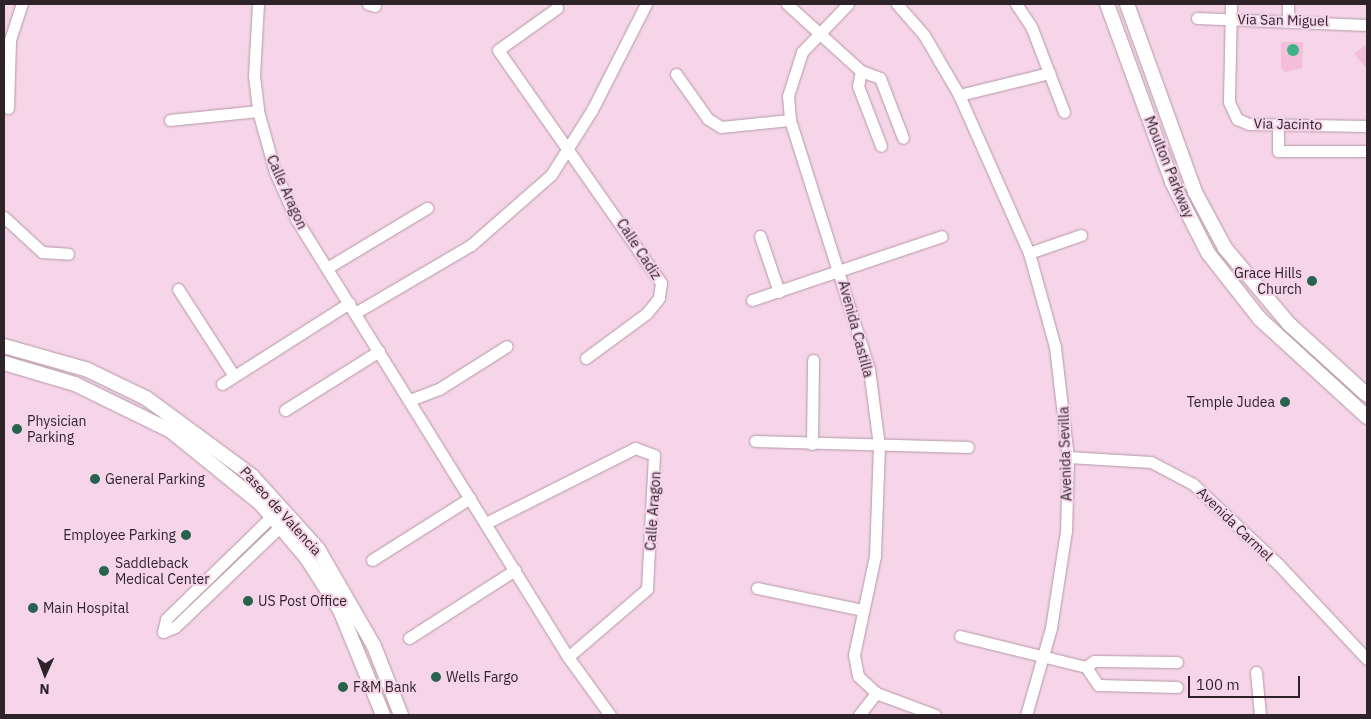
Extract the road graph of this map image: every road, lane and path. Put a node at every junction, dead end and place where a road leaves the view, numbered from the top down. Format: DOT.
graph roads {
  1 [pos="22,4"];
  2 [pos="258,4"];
  3 [pos="646,4"];
  4 [pos="787,4"];
  5 [pos="848,4"];
  6 [pos="897,4"];
  7 [pos="1016,4"];
  8 [pos="1107,4"];
  9 [pos="1127,4"];
  10 [pos="1231,4"];
  11 [pos="1288,4"];
  12 [pos="557,8"];
  13 [pos="1197,18"];
  14 [pos="1230,19"];
  15 [pos="1288,20"];
  16 [pos="1367,26"];
  17 [pos="818,31"];
  18 [pos="861,71"];
  19 [pos="1049,73"];
  20 [pos="676,74"];
  21 [pos="959,95"];
  22 [pos="8,108"];
  23 [pos="258,111"];
  24 [pos="1064,112"];
  25 [pos="170,120"];
  26 [pos="790,120"];
  27 [pos="1278,124"];
  28 [pos="1367,126"];
  29 [pos="903,138"];
  30 [pos="881,146"];
  31 [pos="570,150"];
  32 [pos="1367,151"];
  33 [pos="427,208"];
  34 [pos="4,217"];
  35 [pos="1081,235"];
  36 [pos="760,236"];
  37 [pos="942,236"];
  38 [pos="1029,253"];
  39 [pos="68,254"];
  40 [pos="327,268"];
  41 [pos="840,272"];
  42 [pos="178,289"];
  43 [pos="778,292"];
  44 [pos="752,300"];
  45 [pos="352,308"];
  46 [pos="4,346"];
  47 [pos="507,346"];
  48 [pos="379,351"];
  49 [pos="586,358"];
  50 [pos="813,360"];
  51 [pos="4,363"];
  52 [pos="234,376"];
  53 [pos="222,384"];
  54 [pos="1364,392"];
  55 [pos="410,400"];
  56 [pos="1352,402"];
  57 [pos="285,410"];
  58 [pos="1367,416"];
  59 [pos="755,441"];
  60 [pos="812,444"];
  61 [pos="879,446"];
  62 [pos="968,447"];
  63 [pos="1068,458"];
  64 [pos="470,498"];
  65 [pos="280,517"];
  66 [pos="486,523"];
  67 [pos="372,560"];
  68 [pos="515,570"];
  69 [pos="757,588"];
  70 [pos="863,610"];
  71 [pos="960,636"];
  72 [pos="409,638"];
  73 [pos="568,657"];
  74 [pos="1044,657"];
  75 [pos="1367,659"];
  76 [pos="1177,662"];
  77 [pos="1086,666"];
  78 [pos="1256,672"];
  79 [pos="1177,687"];
  80 [pos="876,693"];
  81 [pos="383,715"];
  82 [pos="401,715"];
  83 [pos="610,715"];
  84 [pos="859,715"];
  85 [pos="935,715"];
  86 [pos="1026,715"];
  87 [pos="1260,715"];
  1 -- 22 [label="street"];
  2 -- 23 [label="street, Calle Aragon"];
  3 -- 31 [label="street"];
  4 -- 17 [label="street"];
  5 -- 17 [label="street, Avenida Castilla"];
  6 -- 21 [label="street, Avenida Sevilla"];
  7 -- 19 [label="street"];
  8 -- 56 [label="main road, Moulton Parkway"];
  9 -- 54 [label="main road, Moulton Parkway"];
  10 -- 14 [label="street, Via Jacinto"];
  11 -- 15 [label="street"];
  12 -- 31 [label="street, Calle Cadiz"];
  13 -- 14 [label="street, Via San Miguel"];
  14 -- 15 [label="street, Via San Miguel"];
  14 -- 27 [label="street, Via Jacinto"];
  15 -- 16 [label="street, Via San Miguel"];
  17 -- 18 [label="street"];
  17 -- 26 [label="street, Avenida Castilla"];
  18 -- 29 [label="street"];
  18 -- 30 [label="street"];
  19 -- 21 [label="street"];
  19 -- 24 [label="street"];
  20 -- 26 [label="street"];
  21 -- 38 [label="street, Avenida Sevilla"];
  23 -- 25 [label="street"];
  23 -- 40 [label="street, Calle Aragon"];
  26 -- 41 [label="street, Avenida Castilla"];
  27 -- 28 [label="street, Via Jacinto"];
  27 -- 32 [label="street"];
  31 -- 45 [label="street"];
  31 -- 49 [label="street, Calle Cadiz"];
  33 -- 40 [label="street"];
  34 -- 39 [label="street"];
  35 -- 38 [label="street"];
  36 -- 43 [label="street"];
  37 -- 41 [label="street, Avenida Castilla"];
  38 -- 63 [label="street, Avenida Sevilla"];
  40 -- 45 [label="street, Calle Aragon"];
  41 -- 43 [label="street, Avenida Castilla"];
  41 -- 61 [label="street, Avenida Castilla"];
  42 -- 52 [label="street"];
  43 -- 44 [label="street, Avenida Castilla"];
  45 -- 48 [label="street, Calle Aragon"];
  45 -- 52 [label="street"];
  46 -- 65 [label="main road, Paseo de Valencia"];
  47 -- 55 [label="street"];
  48 -- 55 [label="street, Calle Aragon"];
  48 -- 57 [label="street"];
  50 -- 60 [label="street"];
  51 -- 65 [label="main road, Paseo de Valencia"];
  52 -- 53 [label="street"];
  54 -- 56 [label="main road"];
  55 -- 64 [label="street, Calle Aragon"];
  56 -- 58 [label="main road, Moulton Parkway"];
  59 -- 60 [label="street"];
  60 -- 61 [label="street"];
  61 -- 62 [label="street"];
  61 -- 70 [label="street, Avenida Castilla"];
  63 -- 74 [label="street, Avenida Sevilla"];
  63 -- 75 [label="street, Avenida Carmel"];
  64 -- 66 [label="street, Calle Aragon"];
  64 -- 67 [label="street"];
  65 -- 65 [label="street"];
  65 -- 81 [label="main road, Paseo de Valencia"];
  65 -- 82 [label="main road, Paseo de Valencia"];
  66 -- 68 [label="street, Calle Aragon"];
  66 -- 73 [label="street, Calle Aragon"];
  68 -- 72 [label="street"];
  68 -- 73 [label="street, Calle Aragon"];
  69 -- 70 [label="street"];
  70 -- 80 [label="street, Avenida Castilla"];
  71 -- 74 [label="street"];
  73 -- 83 [label="street, Calle Aragon"];
  74 -- 77 [label="street"];
  74 -- 86 [label="street, Avenida Sevilla"];
  76 -- 77 [label="street"];
  77 -- 79 [label="street"];
  78 -- 87 [label="street"];
  80 -- 84 [label="street"];
  80 -- 85 [label="street, Avenida Castilla"];
}
